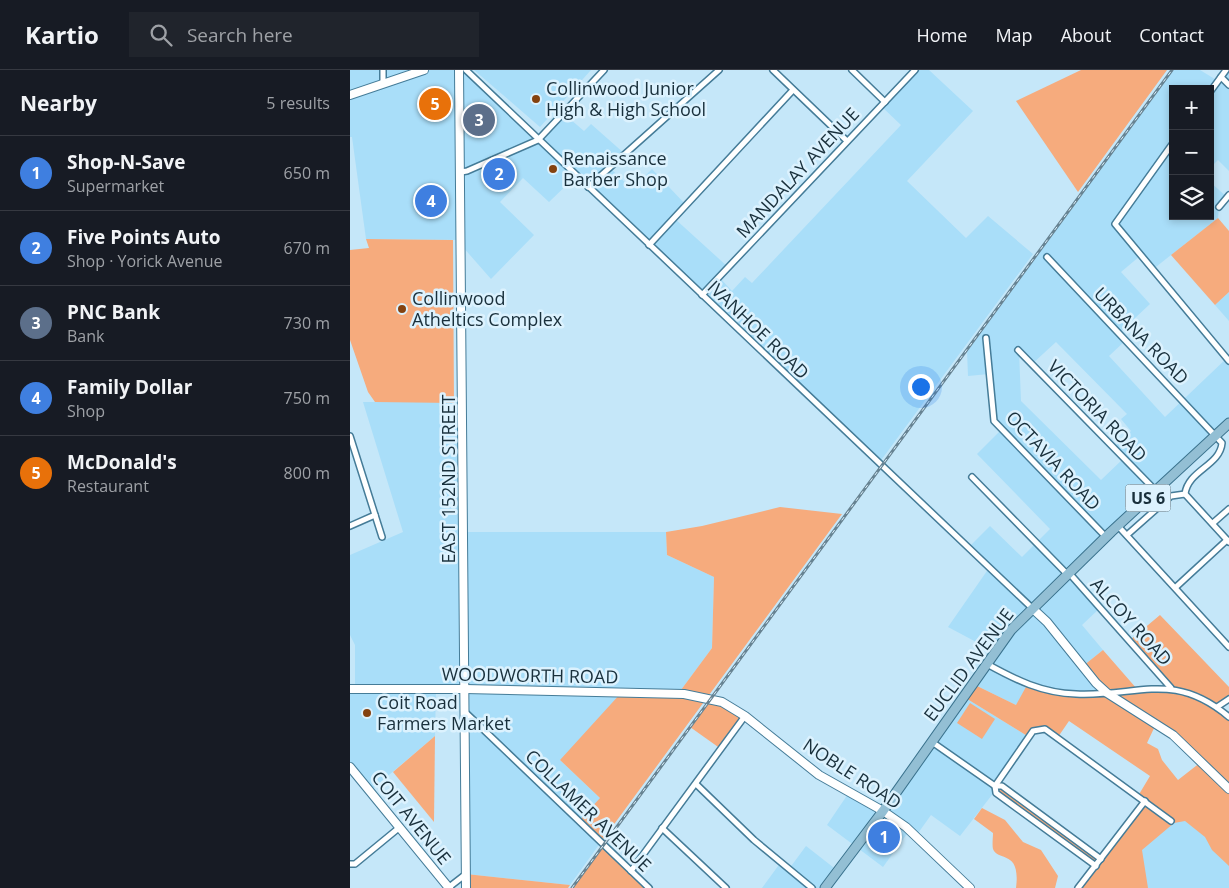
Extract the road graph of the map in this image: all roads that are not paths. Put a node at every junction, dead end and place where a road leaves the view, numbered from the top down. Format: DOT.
graph roads {
  1 [pos="383,70"];
  2 [pos="424,70"];
  3 [pos="459,70"];
  4 [pos="466,70"];
  5 [pos="604,70"];
  6 [pos="719,70"];
  7 [pos="773,70"];
  8 [pos="852,70"];
  9 [pos="915,70"];
  10 [pos="1226,70"];
  11 [pos="1221,77"];
  12 [pos="383,84"];
  13 [pos="1229,85"];
  14 [pos="1214,87"];
  15 [pos="793,90"];
  16 [pos="350,95"];
  17 [pos="885,102"];
  18 [pos="538,140"];
  19 [pos="847,141"];
  20 [pos="1169,149"];
  21 [pos="461,172"];
  22 [pos="588,187"];
  23 [pos="1229,195"];
  24 [pos="1219,207"];
  25 [pos="649,245"];
  26 [pos="1047,258"];
  27 [pos="702,295"];
  28 [pos="986,338"];
  29 [pos="1018,350"];
  30 [pos="1229,361"];
  31 [pos="1229,423"];
  32 [pos="1217,434"];
  33 [pos="350,436"];
  34 [pos="972,477"];
  35 [pos="1156,491"];
  36 [pos="1185,494"];
  37 [pos="1229,509"];
  38 [pos="374,515"];
  39 [pos="1213,523"];
  40 [pos="350,526"];
  41 [pos="1118,526"];
  42 [pos="1127,535"];
  43 [pos="382,537"];
  44 [pos="1106,537"];
  45 [pos="1228,541"];
  46 [pos="1069,575"];
  47 [pos="1176,587"];
  48 [pos="1033,609"];
  49 [pos="1229,647"];
  50 [pos="987,664"];
  51 [pos="465,688"];
  52 [pos="1171,688"];
  53 [pos="350,689"];
  54 [pos="1107,693"];
  55 [pos="710,699"];
  56 [pos="1229,699"];
  57 [pos="1217,708"];
  58 [pos="465,712"];
  59 [pos="745,716"];
  60 [pos="1229,717"];
  61 [pos="932,742"];
  62 [pos="351,772"];
  63 [pos="696,784"];
  64 [pos="995,786"];
  65 [pos="1229,789"];
  66 [pos="1145,801"];
  67 [pos="883,811"];
  68 [pos="1045,817"];
  69 [pos="1171,821"];
  70 [pos="1040,825"];
  71 [pos="400,828"];
  72 [pos="662,828"];
  73 [pos="1101,859"];
  74 [pos="350,864"];
  75 [pos="1096,866"];
  76 [pos="631,871"];
  77 [pos="466,874"];
  78 [pos="448,888"];
  79 [pos="466,888"];
  80 [pos="649,888"];
  81 [pos="726,888"];
  82 [pos="812,888"];
  83 [pos="825,888"];
  84 [pos="970,888"];
  85 [pos="1078,888"];
  1 -- 12 [label="street"];
  2 -- 12 [label="street"];
  3 -- 21 [label="street, EAST 152ND STREET"];
  4 -- 18 [label="street, IVANHOE ROAD"];
  5 -- 18 [label="street"];
  6 -- 22 [label="street"];
  7 -- 15 [label="street"];
  8 -- 17 [label="street"];
  9 -- 17 [label="street, MANDALAY AVENUE"];
  10 -- 11 [label="street"];
  11 -- 13 [label="street"];
  11 -- 14 [label="street"];
  12 -- 16 [label="street"];
  15 -- 19 [label="street"];
  15 -- 25 [label="street"];
  17 -- 19 [label="street, MANDALAY AVENUE"];
  18 -- 21 [label="street"];
  18 -- 22 [label="street, IVANHOE ROAD"];
  19 -- 27 [label="street, MANDALAY AVENUE"];
  20 -- 30 [label="street"];
  21 -- 51 [label="street, EAST 152ND STREET"];
  22 -- 25 [label="street, IVANHOE ROAD"];
  23 -- 24 [label="street"];
  25 -- 27 [label="street, IVANHOE ROAD"];
  26 -- 32 [label="street, URBANA ROAD"];
  27 -- 48 [label="street, IVANHOE ROAD"];
  28 -- 44 [label="street, OCTAVIA ROAD"];
  29 -- 35 [label="street, VICTORIA ROAD"];
  31 -- 32 [label="main road, EUCLID AVENUE / US 6"];
  32 -- 35 [label="main road, EUCLID AVENUE / US 6"];
  32 -- 36 [label="street"];
  33 -- 38 [label="street"];
  34 -- 46 [label="street, ALCOY ROAD"];
  35 -- 41 [label="main road, EUCLID AVENUE / US 6"];
  36 -- 39 [label="street"];
  36 -- 42 [label="street"];
  37 -- 39 [label="street"];
  38 -- 40 [label="street"];
  38 -- 43 [label="street"];
  39 -- 45 [label="street"];
  41 -- 42 [label="street"];
  41 -- 44 [label="main road, EUCLID AVENUE / US 6"];
  42 -- 47 [label="street"];
  44 -- 46 [label="main road, EUCLID AVENUE / US 6"];
  45 -- 47 [label="street"];
  46 -- 48 [label="main road, EUCLID AVENUE / US 6"];
  46 -- 52 [label="street, ALCOY ROAD"];
  47 -- 49 [label="street"];
  48 -- 50 [label="main road, EUCLID AVENUE / US 6"];
  48 -- 54 [label="street"];
  50 -- 54 [label="street"];
  50 -- 61 [label="main road, EUCLID AVENUE / US 6"];
  51 -- 53 [label="street, WOODWORTH ROAD"];
  51 -- 55 [label="street, WOODWORTH ROAD"];
  51 -- 58 [label="street, EAST 152ND STREET"];
  52 -- 54 [label="street"];
  52 -- 57 [label="street"];
  54 -- 65 [label="street"];
  55 -- 59 [label="street, NOBLE ROAD"];
  56 -- 57 [label="street"];
  57 -- 60 [label="street"];
  58 -- 76 [label="street, COLLAMER AVENUE"];
  58 -- 77 [label="street, EAST 152ND STREET"];
  59 -- 63 [label="street"];
  59 -- 67 [label="street, NOBLE ROAD"];
  61 -- 64 [label="street"];
  61 -- 67 [label="main road, EUCLID AVENUE / US 6"];
  62 -- 71 [label="street, COIT AVENUE"];
  63 -- 72 [label="street"];
  63 -- 82 [label="street"];
  64 -- 66 [label="street"];
  64 -- 68 [label="street"];
  64 -- 70 [label="street"];
  66 -- 69 [label="street"];
  66 -- 73 [label="street"];
  67 -- 83 [label="main road, EUCLID AVENUE / US 6"];
  67 -- 84 [label="street, NOBLE ROAD"];
  68 -- 70 [label="street"];
  68 -- 73 [label="street"];
  70 -- 75 [label="street"];
  71 -- 74 [label="street"];
  71 -- 78 [label="street, COIT AVENUE"];
  72 -- 76 [label="street"];
  72 -- 81 [label="street"];
  73 -- 75 [label="street"];
  75 -- 85 [label="street"];
  76 -- 80 [label="street, COLLAMER AVENUE"];
  77 -- 78 [label="street"];
  77 -- 79 [label="street, EAST 152ND STREET"];
}
